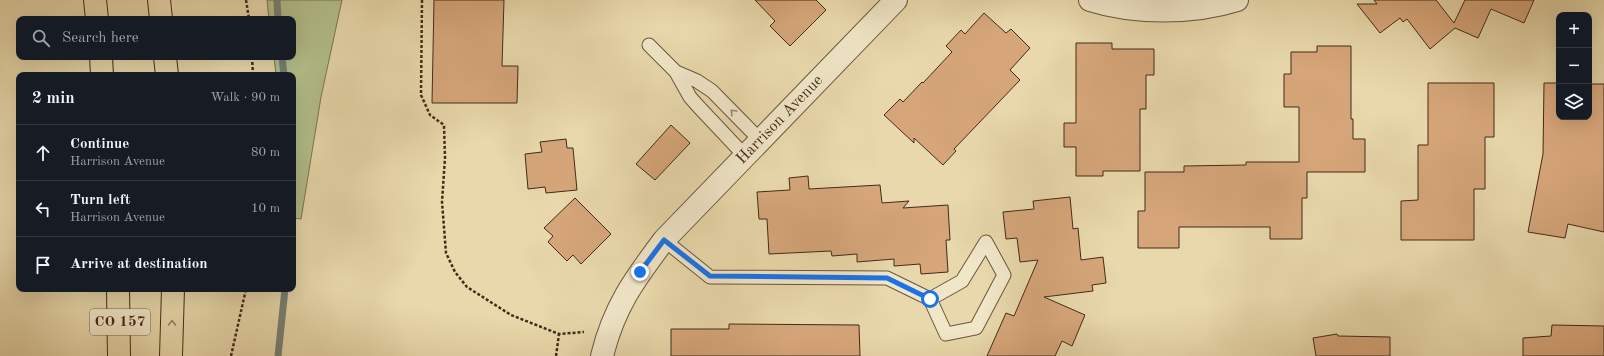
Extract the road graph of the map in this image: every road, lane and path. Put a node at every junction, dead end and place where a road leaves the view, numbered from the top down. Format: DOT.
graph roads {
  1 [pos="95,0"];
  2 [pos="159,0"];
  3 [pos="246,0"];
  4 [pos="422,0"];
  5 [pos="896,0"];
  6 [pos="1090,0"];
  7 [pos="1238,0"];
  8 [pos="97,16"];
  9 [pos="161,16"];
  10 [pos="248,16"];
  11 [pos="649,45"];
  12 [pos="101,60"];
  13 [pos="165,60"];
  14 [pos="252,60"];
  15 [pos="102,72"];
  16 [pos="167,72"];
  17 [pos="253,72"];
  18 [pos="676,72"];
  19 [pos="760,140"];
  20 [pos="745,156"];
  21 [pos="664,240"];
  22 [pos="118,292"];
  23 [pos="173,292"];
  24 [pos="245,292"];
  25 [pos="930,299"];
  26 [pos="608,330"];
  27 [pos="559,334"];
  28 [pos="119,356"];
  29 [pos="171,356"];
  30 [pos="231,356"];
  31 [pos="556,356"];
  32 [pos="602,356"];
  1 -- 8 [label="highway"];
  2 -- 9 [label="highway"];
  3 -- 10 [label="path"];
  4 -- 27 [label="path"];
  5 -- 19 [label="street, Harrison Avenue"];
  6 -- 7 [label="street"];
  11 -- 18 [label="lane"];
  12 -- 15 [label="highway"];
  13 -- 16 [label="highway"];
  14 -- 17 [label="path"];
  19 -- 18 [label="lane, one-way"];
  18 -- 20 [label="lane"];
  19 -- 20 [label="street, Harrison Avenue"];
  20 -- 21 [label="street, Harrison Avenue"];
  21 -- 25 [label="lane"];
  21 -- 26 [label="street, Harrison Avenue"];
  22 -- 28 [label="highway, CO 157"];
  29 -- 23 [label="highway, CO 157, one-way"];
  24 -- 30 [label="path"];
  25 -- 25 [label="lane"];
  26 -- 27 [label="path"];
  26 -- 32 [label="street, Harrison Avenue"];
  27 -- 31 [label="path"];
}
